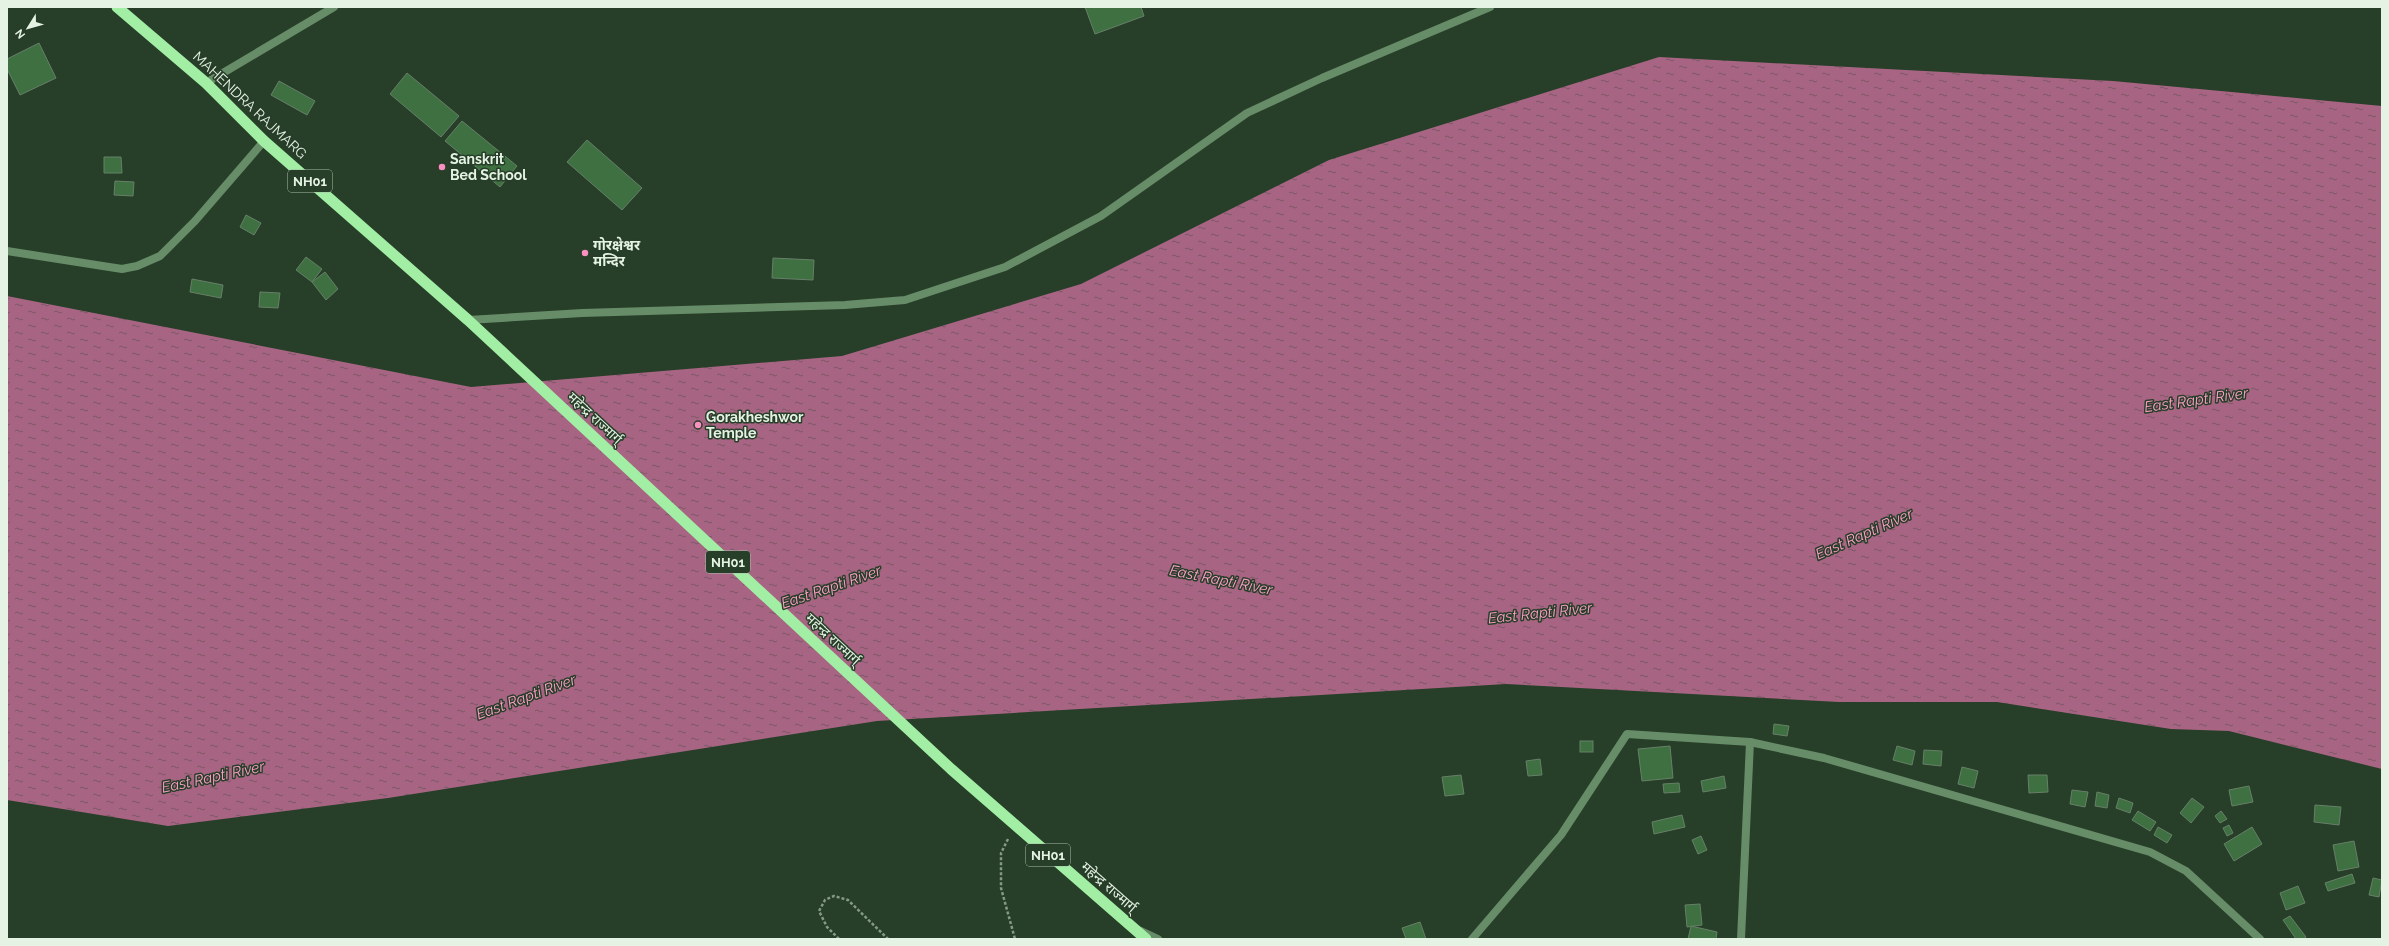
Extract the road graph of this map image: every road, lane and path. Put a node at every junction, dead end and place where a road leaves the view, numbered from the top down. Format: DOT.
graph roads {
  1 [pos="117,7"];
  2 [pos="334,7"];
  3 [pos="1490,7"];
  4 [pos="206,83"];
  5 [pos="264,140"];
  6 [pos="7,251"];
  7 [pos="468,320"];
  8 [pos="504,354"];
  9 [pos="1750,742"];
  10 [pos="1015,826"];
  11 [pos="1131,926"];
  12 [pos="839,939"];
  13 [pos="888,939"];
  14 [pos="1015,939"];
  15 [pos="1146,939"];
  16 [pos="1158,939"];
  17 [pos="1472,939"];
  18 [pos="1741,939"];
  19 [pos="2260,939"];
  1 -- 4 [label="highway, MAHENDRA RAJMARG / NH01"];
  2 -- 4 [label="street"];
  3 -- 7 [label="street"];
  4 -- 5 [label="highway, MAHENDRA RAJMARG / NH01"];
  5 -- 6 [label="street"];
  5 -- 7 [label="highway, MAHENDRA RAJMARG / NH01"];
  7 -- 8 [label="highway, MAHENDRA RAJMARG / NH01"];
  8 -- 10 [label="highway, महेन्द्र राज्मार्ग् / NH01"];
  9 -- 17 [label="street"];
  9 -- 18 [label="street"];
  9 -- 19 [label="street"];
  10 -- 11 [label="highway, महेन्द्र राज्मार्ग् / NH01"];
  10 -- 14 [label="path"];
  11 -- 15 [label="highway, महेन्द्र राज्मार्ग् / NH01"];
  11 -- 16 [label="street"];
  12 -- 13 [label="path"];
}
